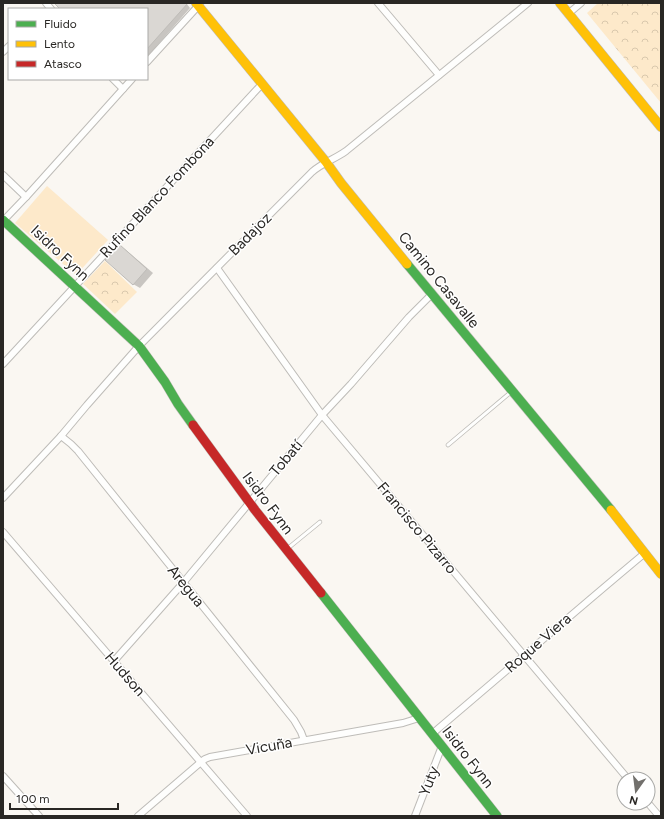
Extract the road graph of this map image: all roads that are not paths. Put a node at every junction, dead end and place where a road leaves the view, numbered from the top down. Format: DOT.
graph roads {
  1 [pos="378,3"];
  2 [pos="528,3"];
  3 [pos="560,3"];
  4 [pos="581,3"];
  5 [pos="199,4"];
  6 [pos="568,14"];
  7 [pos="148,61"];
  8 [pos="439,75"];
  9 [pos="114,80"];
  10 [pos="131,80"];
  11 [pos="262,84"];
  12 [pos="123,89"];
  13 [pos="661,126"];
  14 [pos="326,162"];
  15 [pos="3,175"];
  16 [pos="26,197"];
  17 [pos="3,220"];
  18 [pos="217,268"];
  19 [pos="75,286"];
  20 [pos="432,294"];
  21 [pos="139,346"];
  22 [pos="3,364"];
  23 [pos="512,391"];
  24 [pos="322,415"];
  25 [pos="61,436"];
  26 [pos="448,445"];
  27 [pos="3,498"];
  28 [pos="249,502"];
  29 [pos="320,522"];
  30 [pos="3,532"];
  31 [pos="286,550"];
  32 [pos="645,553"];
  33 [pos="661,574"];
  34 [pos="183,583"];
  35 [pos="524,656"];
  36 [pos="114,661"];
  37 [pos="419,718"];
  38 [pos="432,734"];
  39 [pos="304,740"];
  40 [pos="442,746"];
  41 [pos="201,762"];
  42 [pos="621,771"];
  43 [pos="3,776"];
  44 [pos="39,816"];
  45 [pos="138,816"];
  46 [pos="247,816"];
  47 [pos="415,816"];
  48 [pos="497,816"];
  1 -- 8 [label="street"];
  2 -- 8 [label="street, Badajoz"];
  3 -- 6 [label="street"];
  4 -- 6 [label="street"];
  5 -- 7 [label="street"];
  5 -- 11 [label="street, Camino Casavalle"];
  6 -- 13 [label="street"];
  8 -- 14 [label="street, Badajoz"];
  9 -- 12 [label="street"];
  10 -- 12 [label="street"];
  11 -- 14 [label="street, Camino Casavalle"];
  11 -- 19 [label="street, Rufino Blanco Fombona"];
  12 -- 16 [label="street"];
  14 -- 18 [label="street, Badajoz"];
  14 -- 20 [label="street, Camino Casavalle"];
  15 -- 16 [label="street"];
  16 -- 17 [label="street"];
  17 -- 19 [label="street, Isidro Fynn"];
  18 -- 21 [label="street, Badajoz"];
  18 -- 24 [label="street, Francisco Pizarro"];
  19 -- 21 [label="street, Isidro Fynn"];
  19 -- 22 [label="street, Rufino Blanco Fombona"];
  20 -- 23 [label="street, Camino Casavalle"];
  20 -- 24 [label="street, Tobatí"];
  21 -- 25 [label="street, Badajoz"];
  21 -- 28 [label="street, Isidro Fynn"];
  23 -- 26 [label="lane"];
  23 -- 32 [label="street, Camino Casavalle"];
  24 -- 28 [label="street, Tobatí"];
  24 -- 35 [label="street, Francisco Pizarro"];
  25 -- 27 [label="street, Badajoz"];
  25 -- 34 [label="street, Aregua"];
  28 -- 31 [label="street, Isidro Fynn"];
  28 -- 34 [label="street, Tobatí"];
  29 -- 31 [label="lane"];
  30 -- 36 [label="street, Hudson"];
  31 -- 37 [label="street, Isidro Fynn"];
  32 -- 33 [label="street, Camino Casavalle"];
  32 -- 35 [label="street, Roque Viera"];
  34 -- 36 [label="street, Tobatí"];
  34 -- 39 [label="street, Aregua"];
  35 -- 38 [label="street, Roque Viera"];
  35 -- 42 [label="street, Francisco Pizarro"];
  36 -- 41 [label="street, Hudson"];
  37 -- 38 [label="street, Isidro Fynn"];
  37 -- 39 [label="street, Vicuña"];
  38 -- 40 [label="street, Isidro Fynn"];
  39 -- 41 [label="street, Vicuña"];
  40 -- 47 [label="street, Yuty"];
  40 -- 48 [label="street, Isidro Fynn"];
  41 -- 45 [label="street, Vicuña"];
  41 -- 46 [label="street, Hudson"];
  43 -- 44 [label="street"];
}
